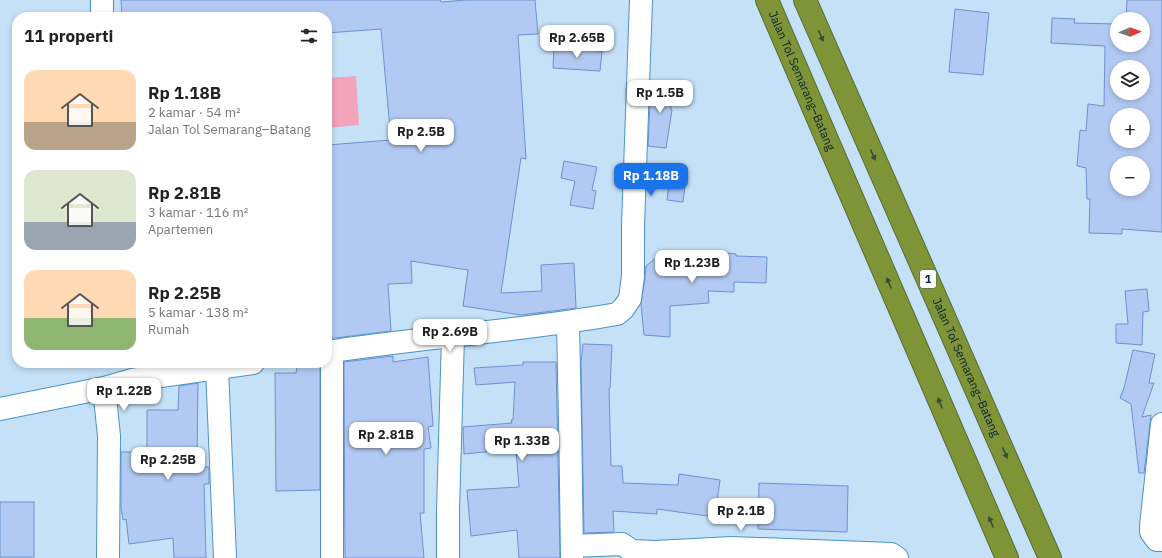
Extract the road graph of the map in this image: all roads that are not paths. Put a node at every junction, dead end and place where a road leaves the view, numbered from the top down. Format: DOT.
graph roads {
  1 [pos="102,0"];
  2 [pos="641,0"];
  3 [pos="767,0"];
  4 [pos="805,0"];
  5 [pos="102,12"];
  6 [pos="568,323"];
  7 [pos="453,336"];
  8 [pos="332,351"];
  9 [pos="217,368"];
  10 [pos="330,368"];
  11 [pos="104,388"];
  12 [pos="0,409"];
  13 [pos="1162,424"];
  14 [pos="1162,540"];
  15 [pos="572,552"];
  16 [pos="108,558"];
  17 [pos="225,558"];
  18 [pos="332,558"];
  19 [pos="448,558"];
  20 [pos="897,558"];
  21 [pos="1007,558"];
  22 [pos="1050,558"];
  1 -- 5 [label="street"];
  2 -- 6 [label="street"];
  21 -- 3 [label="highway, Jalan Tol Semarang–Batang, one-way"];
  4 -- 22 [label="highway, Jalan Tol Semarang–Batang / 1, one-way"];
  6 -- 7 [label="street"];
  6 -- 15 [label="street"];
  7 -- 8 [label="street"];
  7 -- 19 [label="street"];
  9 -- 11 [label="street"];
  9 -- 17 [label="street"];
  10 -- 18 [label="street"];
  11 -- 12 [label="street"];
  11 -- 16 [label="street"];
  13 -- 14 [label="street"];
  15 -- 20 [label="street"];
}
